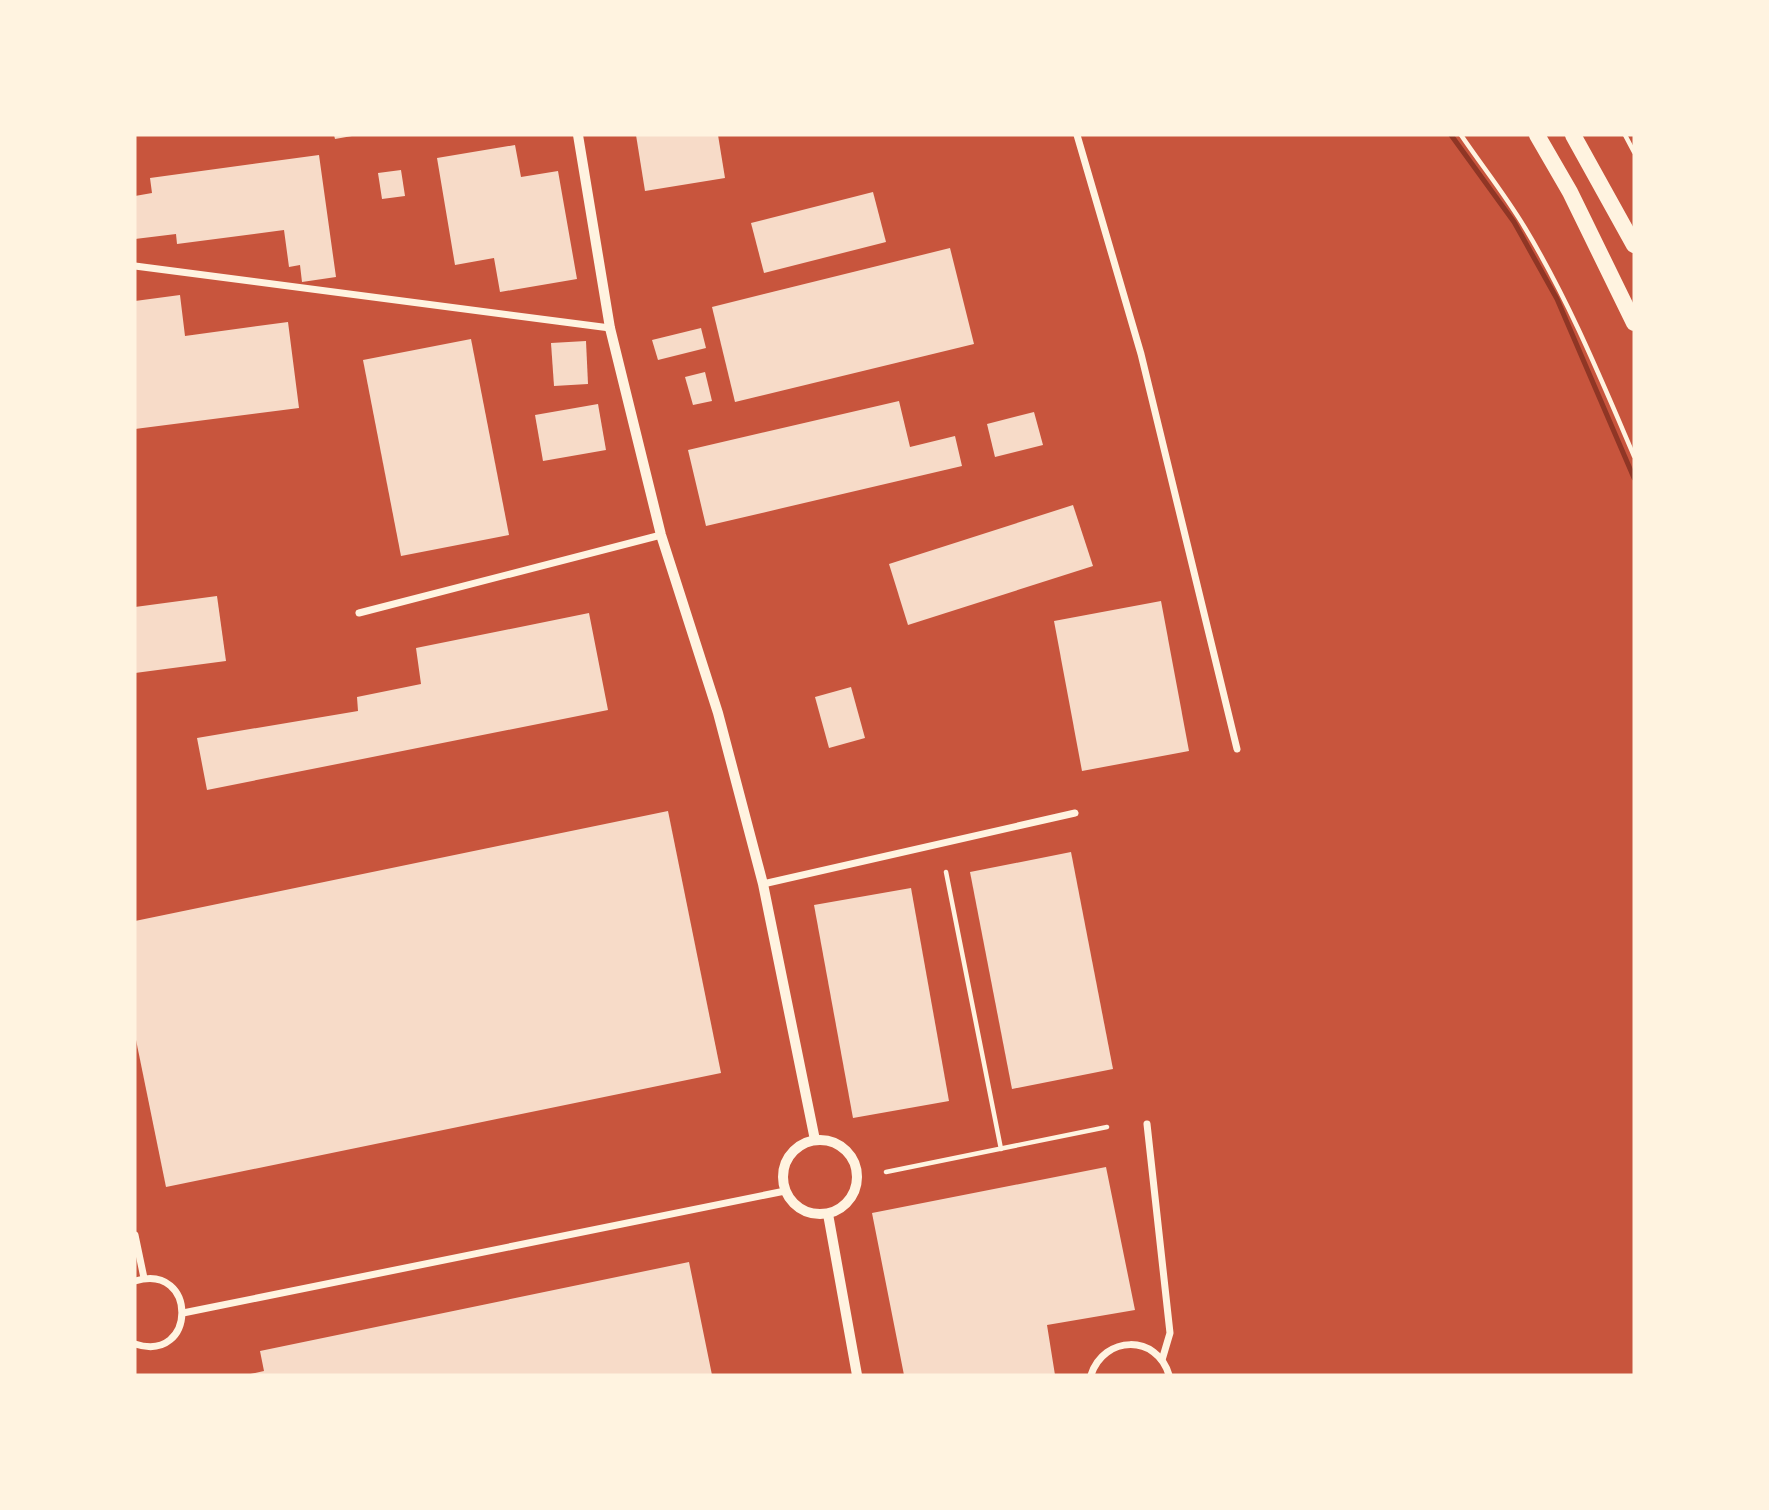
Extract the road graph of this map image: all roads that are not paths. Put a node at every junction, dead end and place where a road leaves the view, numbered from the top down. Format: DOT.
graph roads {
  1 [pos="578,135"];
  2 [pos="1077,135"];
  3 [pos="1461,135"];
  4 [pos="1536,135"];
  5 [pos="1573,135"];
  6 [pos="1625,135"];
  7 [pos="1634,152"];
  8 [pos="1634,245"];
  9 [pos="135,266"];
  10 [pos="1634,323"];
  11 [pos="610,328"];
  12 [pos="1634,456"];
  13 [pos="661,535"];
  14 [pos="359,613"];
  15 [pos="1237,749"];
  16 [pos="1075,813"];
  17 [pos="946,872"];
  18 [pos="763,884"];
  19 [pos="1147,1124"];
  20 [pos="1107,1127"];
  21 [pos="815,1140"];
  22 [pos="1001,1149"];
  23 [pos="886,1172"];
  24 [pos="785,1191"];
  25 [pos="828,1214"];
  26 [pos="135,1235"];
  27 [pos="144,1278"];
  28 [pos="135,1281"];
  29 [pos="183,1313"];
  30 [pos="135,1344"];
  31 [pos="1162,1360"];
  32 [pos="857,1375"];
  33 [pos="1091,1375"];
  34 [pos="1169,1375"];
  1 -- 11 [label="street"];
  2 -- 15 [label="street"];
  3 -- 12 [label="lane"];
  4 -- 10 [label="highway"];
  5 -- 8 [label="highway"];
  6 -- 7 [label="lane"];
  9 -- 11 [label="street"];
  11 -- 13 [label="street"];
  13 -- 14 [label="street"];
  13 -- 18 [label="street"];
  16 -- 18 [label="street"];
  17 -- 22 [label="lane"];
  18 -- 21 [label="street"];
  19 -- 31 [label="street"];
  20 -- 22 [label="lane"];
  21 -- 24 [label="street"];
  21 -- 25 [label="street"];
  22 -- 23 [label="lane"];
  24 -- 25 [label="street"];
  24 -- 29 [label="street"];
  25 -- 32 [label="street"];
  26 -- 27 [label="street"];
  27 -- 28 [label="street"];
  27 -- 29 [label="street"];
  29 -- 30 [label="street"];
  31 -- 33 [label="street"];
  31 -- 34 [label="street"];
}
